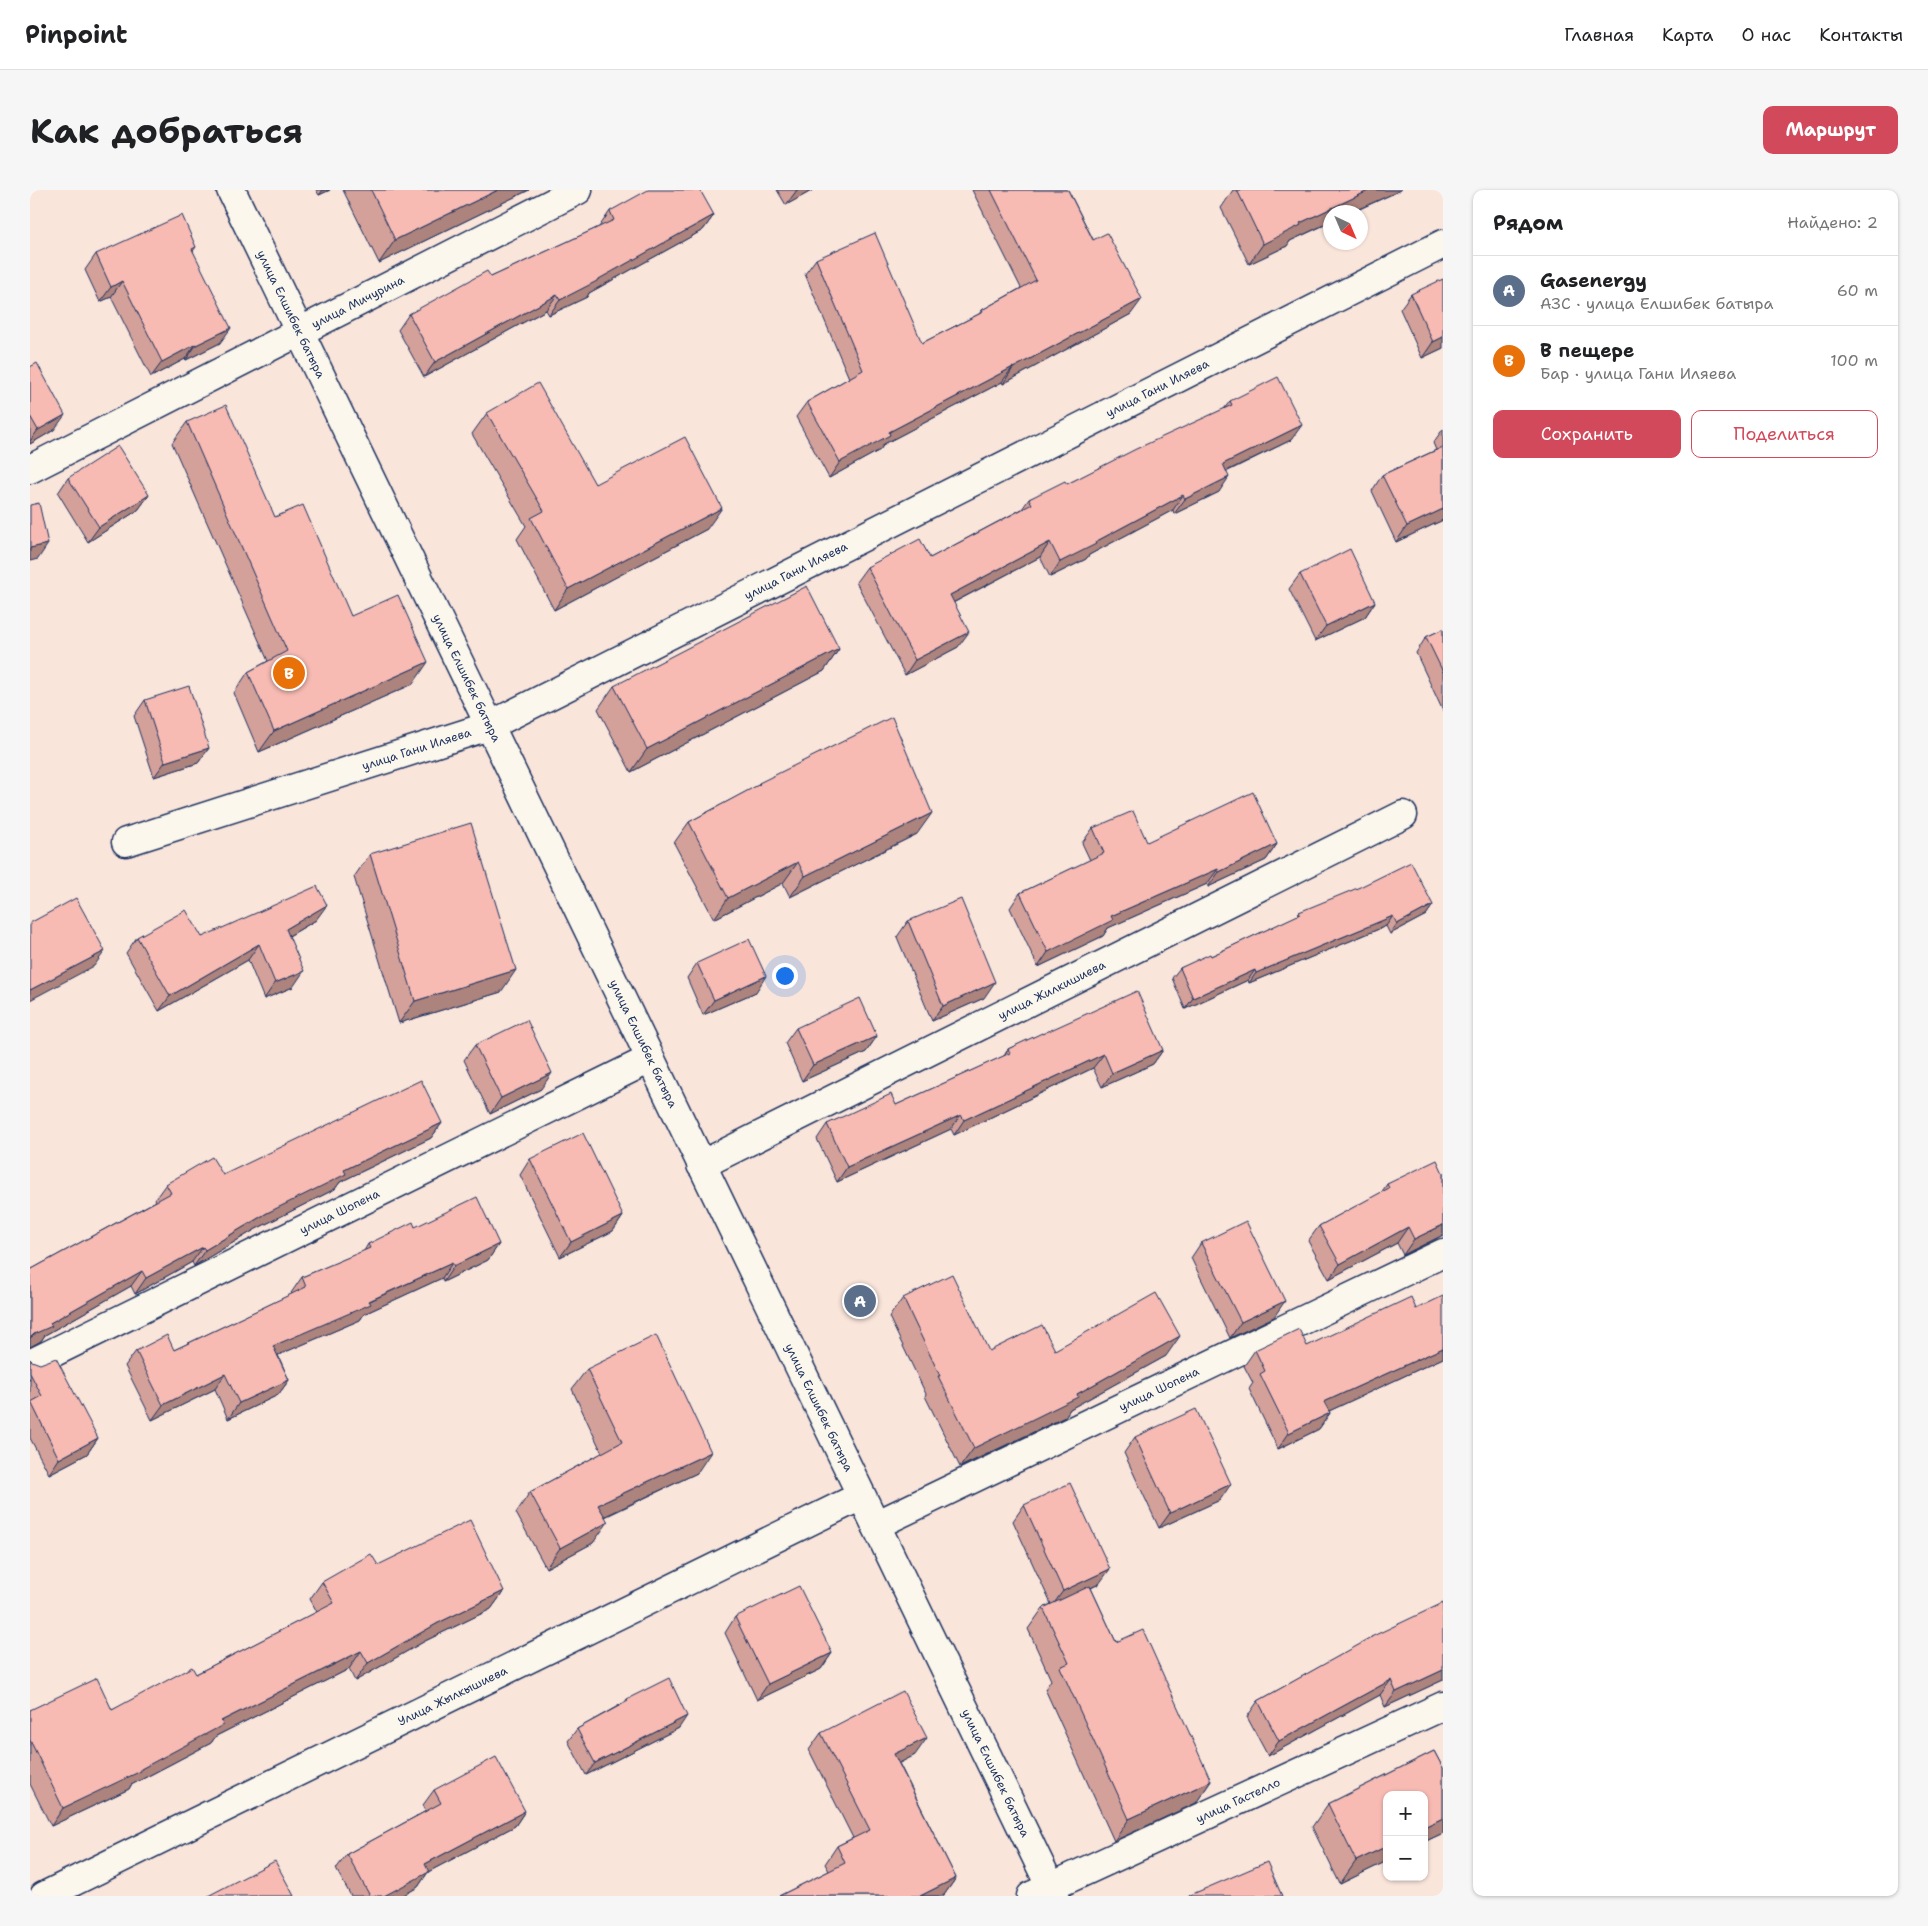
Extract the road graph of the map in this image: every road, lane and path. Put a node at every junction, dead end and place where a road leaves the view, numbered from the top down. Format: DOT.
graph roads {
  1 [pos="231,190"];
  2 [pos="578,190"];
  3 [pos="1443,244"];
  4 [pos="299,332"];
  5 [pos="30,469"];
  6 [pos="488,726"];
  7 [pos="1403,815"];
  8 [pos="126,842"];
  9 [pos="650,1059"];
  10 [pos="701,1165"];
  11 [pos="1443,1253"];
  12 [pos="30,1364"];
  13 [pos="861,1496"];
  14 [pos="876,1525"];
  15 [pos="1443,1706"];
  16 [pos="1046,1893"];
  17 [pos="44,1896"];
  1 -- 4 [label="street, улица Елшибек батыра"];
  2 -- 4 [label="street, улица Мичурина"];
  3 -- 6 [label="street, улица Гани Иляева"];
  4 -- 5 [label="street, улица Мичурина"];
  4 -- 6 [label="street, улица Елшибек батыра"];
  6 -- 8 [label="street, улица Гани Иляева"];
  6 -- 9 [label="street, улица Елшибек батыра"];
  7 -- 10 [label="street, улица Жилкишиева"];
  9 -- 10 [label="street, улица Елшибек батыра"];
  9 -- 12 [label="street, улица Шопена"];
  10 -- 13 [label="street, улица Елшибек батыра"];
  11 -- 14 [label="street, улица Шопена"];
  13 -- 14 [label="street, улица Елшибек батыра"];
  13 -- 17 [label="street, Улица Жылкышиева"];
  14 -- 16 [label="street, улица Елшибек батыра"];
  15 -- 16 [label="street, улица Гастелло"];
}
